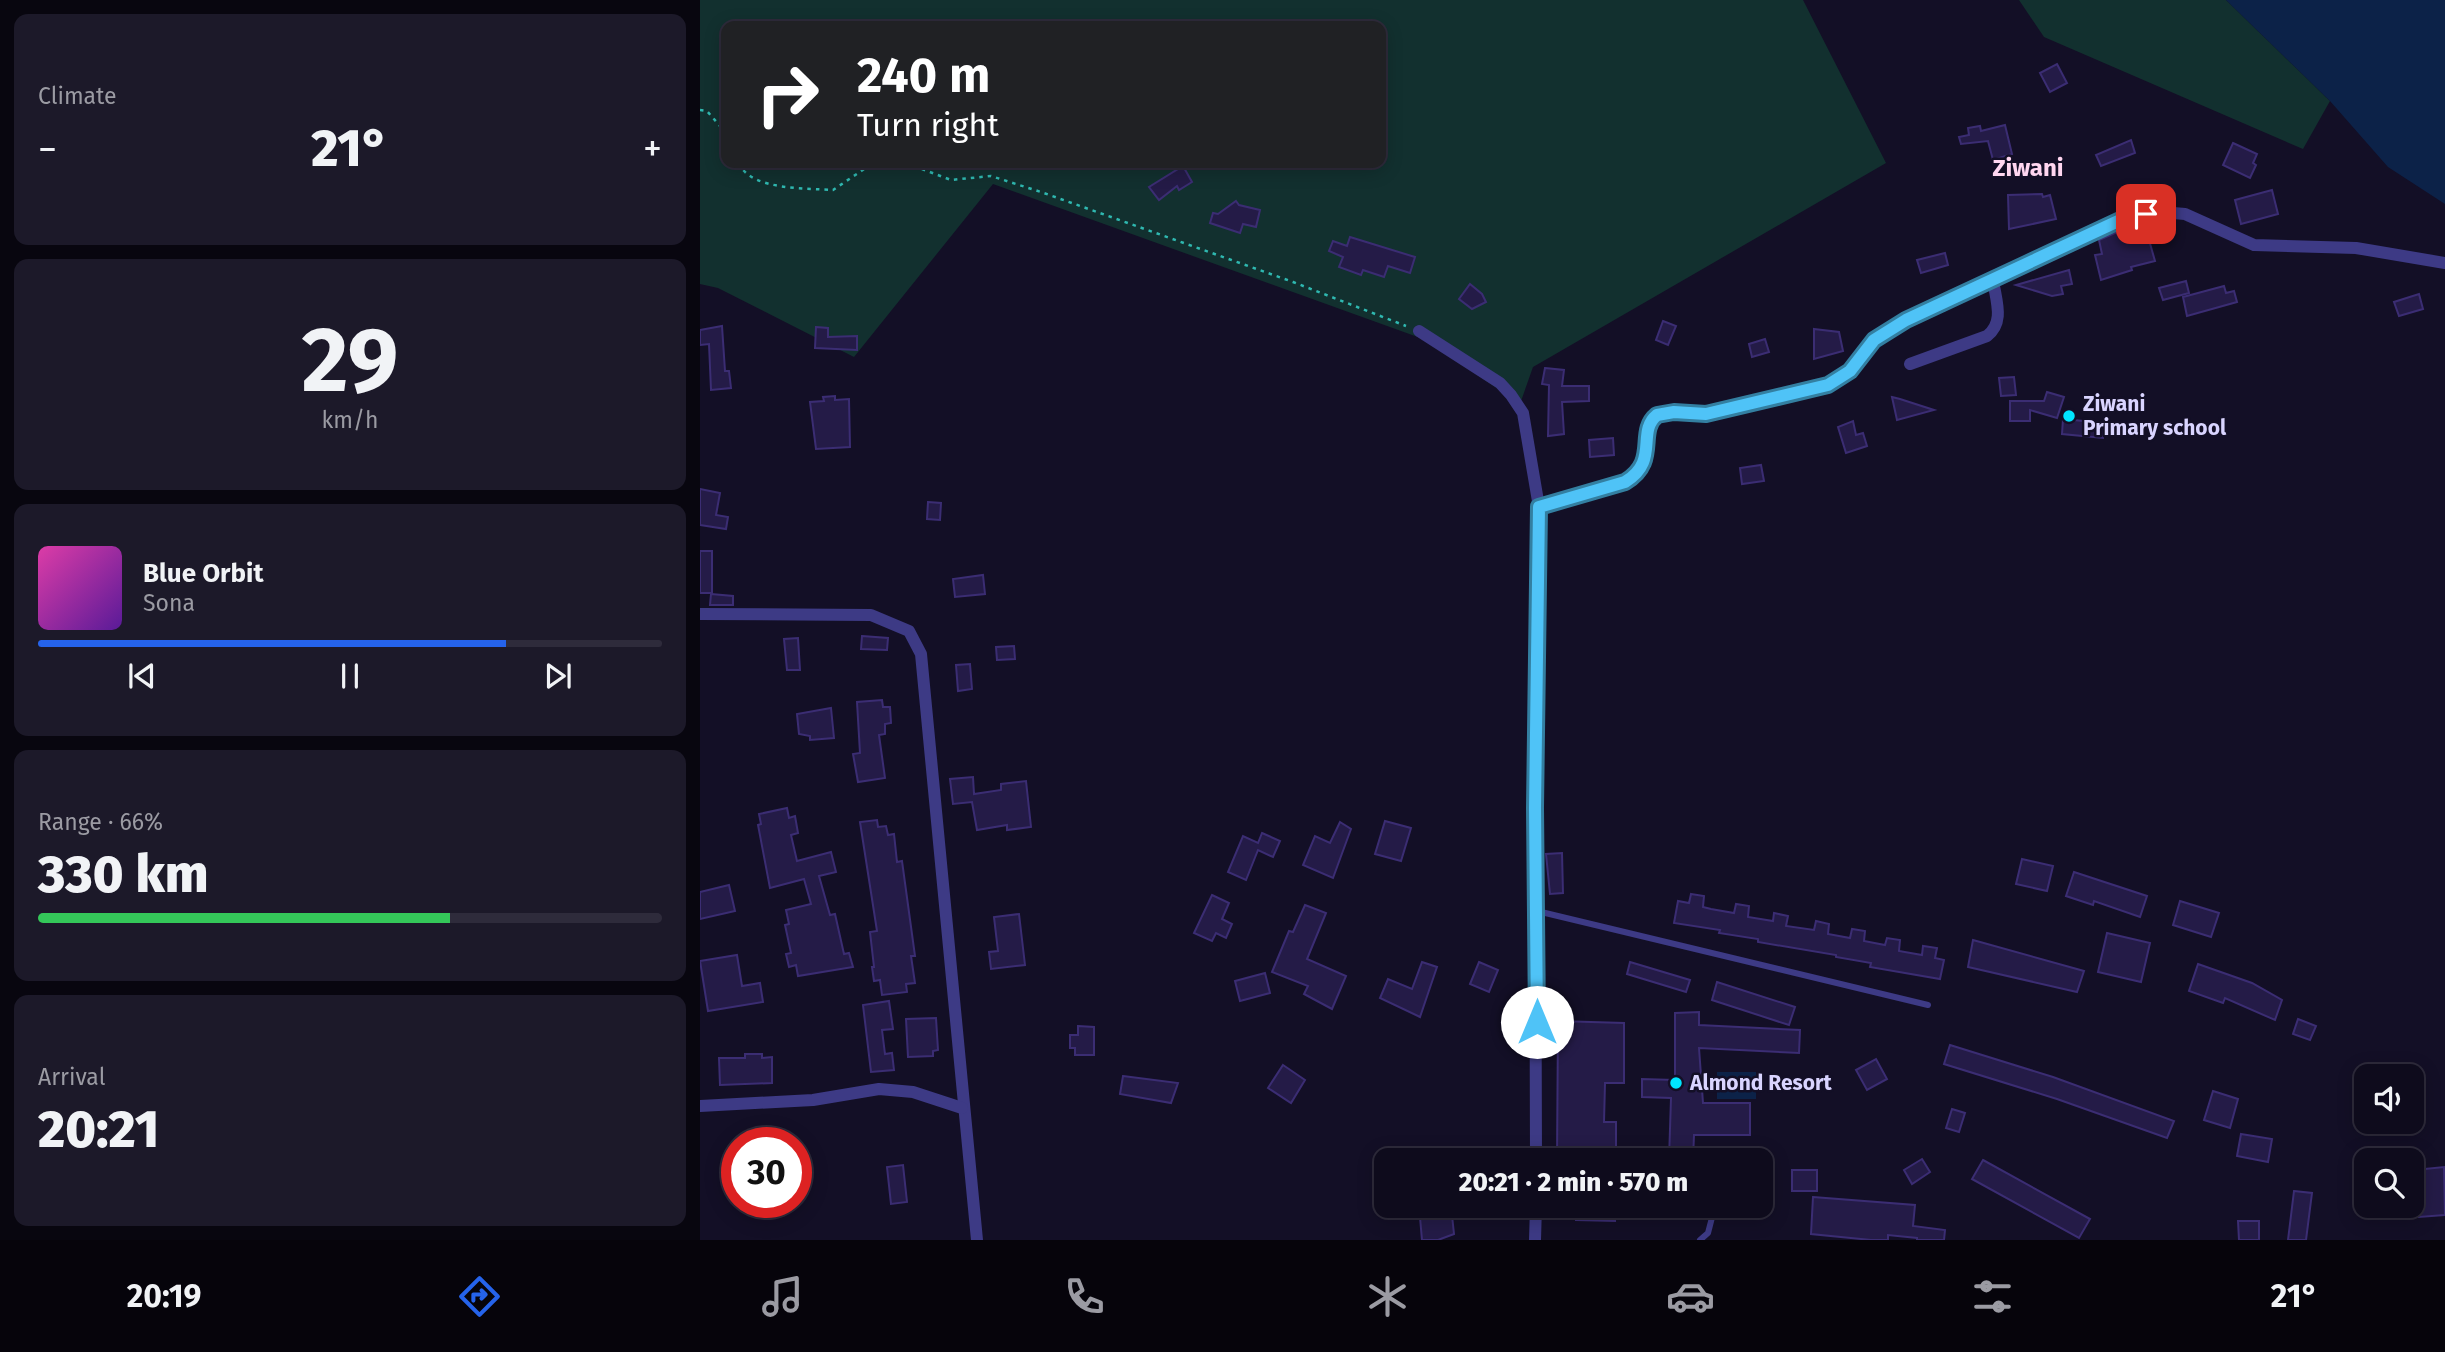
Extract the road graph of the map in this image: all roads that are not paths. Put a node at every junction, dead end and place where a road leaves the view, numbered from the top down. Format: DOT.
graph roads {
  1 [pos="2445,263"];
  2 [pos="1993,280"];
  3 [pos="1419,331"];
  4 [pos="1910,364"];
  5 [pos="1539,507"];
  6 [pos="700,614"];
  7 [pos="1537,911"];
  8 [pos="1928,1005"];
  9 [pos="700,1106"];
  10 [pos="962,1108"];
  11 [pos="1536,1148"];
  12 [pos="1536,1218"];
  13 [pos="1712,1218"];
  14 [pos="976,1240"];
  15 [pos="1535,1240"];
  16 [pos="1700,1240"];
  1 -- 2 [label="street"];
  2 -- 4 [label="street"];
  2 -- 5 [label="street"];
  3 -- 5 [label="street"];
  5 -- 7 [label="street"];
  6 -- 10 [label="street"];
  7 -- 8 [label="lane"];
  7 -- 11 [label="street"];
  9 -- 10 [label="street"];
  10 -- 14 [label="street"];
  12 -- 15 [label="street"];
  13 -- 16 [label="lane"];
}
